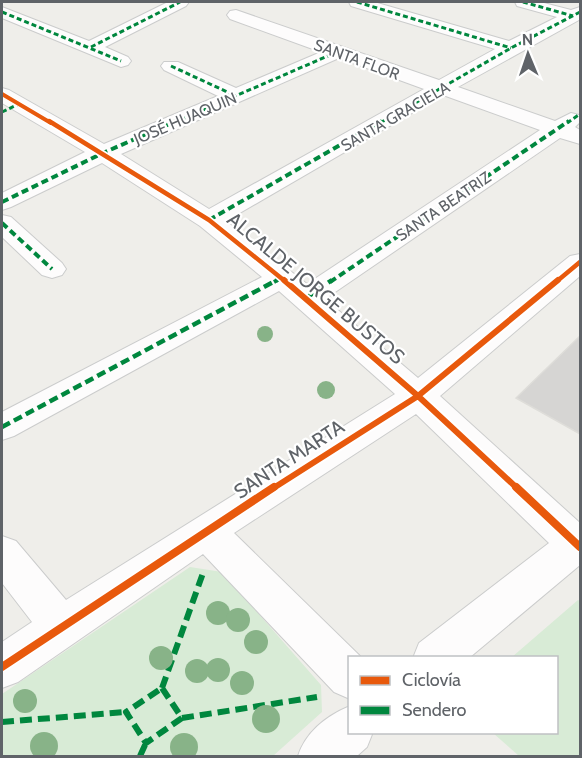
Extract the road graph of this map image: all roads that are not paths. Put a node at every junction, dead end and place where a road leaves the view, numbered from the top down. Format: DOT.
graph roads {
  1 [pos="180,2"];
  2 [pos="357,2"];
  3 [pos="523,2"];
  4 [pos="263,5"];
  5 [pos="2,12"];
  6 [pos="577,14"];
  7 [pos="91,47"];
  8 [pos="511,48"];
  9 [pos="337,52"];
  10 [pos="121,61"];
  11 [pos="171,66"];
  12 [pos="442,89"];
  13 [pos="236,96"];
  14 [pos="7,103"];
  15 [pos="580,114"];
  16 [pos="569,133"];
  17 [pos="103,153"];
  18 [pos="2,202"];
  19 [pos="209,220"];
  20 [pos="2,223"];
  21 [pos="580,262"];
  22 [pos="52,269"];
  23 [pos="281,278"];
  24 [pos="306,298"];
  25 [pos="418,396"];
  26 [pos="2,427"];
  27 [pos="206,531"];
  28 [pos="580,545"];
  29 [pos="2,553"];
  30 [pos="62,626"];
  31 [pos="436,656"];
  32 [pos="2,667"];
  33 [pos="348,675"];
  34 [pos="348,732"];
  35 [pos="322,756"];
  1 -- 7 [label="street"];
  2 -- 8 [label="street"];
  3 -- 6 [label="street"];
  4 -- 9 [label="street, SANTA FLOR"];
  5 -- 7 [label="street"];
  6 -- 8 [label="street, SANTA GRACIELA"];
  7 -- 10 [label="street"];
  8 -- 12 [label="street, SANTA GRACIELA"];
  9 -- 12 [label="street, SANTA FLOR"];
  9 -- 13 [label="street, JOSÉ HUAQUIN"];
  11 -- 13 [label="street"];
  12 -- 16 [label="street, SANTA FLOR"];
  12 -- 19 [label="street, SANTA GRACIELA"];
  13 -- 17 [label="street, JOSÉ HUAQUIN"];
  14 -- 17 [label="street, ALCALDE JORGE BUSTOS"];
  15 -- 16 [label="street, SANTA BEATRIZ"];
  16 -- 24 [label="street, SANTA BEATRIZ"];
  17 -- 18 [label="street, JOSÉ HUAQUIN"];
  17 -- 19 [label="street, ALCALDE JORGE BUSTOS"];
  19 -- 23 [label="street, ALCALDE JORGE BUSTOS"];
  20 -- 22 [label="street"];
  21 -- 25 [label="street, SANTA MARTA"];
  23 -- 24 [label="street, ALCALDE JORGE BUSTOS"];
  23 -- 26 [label="street"];
  24 -- 25 [label="street, ALCALDE JORGE BUSTOS"];
  25 -- 27 [label="street, SANTA MARTA"];
  25 -- 28 [label="street, ALCALDE JORGE BUSTOS"];
  27 -- 30 [label="street, SANTA MARTA"];
  27 -- 33 [label="street"];
  28 -- 31 [label="street"];
  29 -- 30 [label="street"];
  30 -- 32 [label="street, SANTA MARTA"];
  34 -- 35 [label="street"];
}
